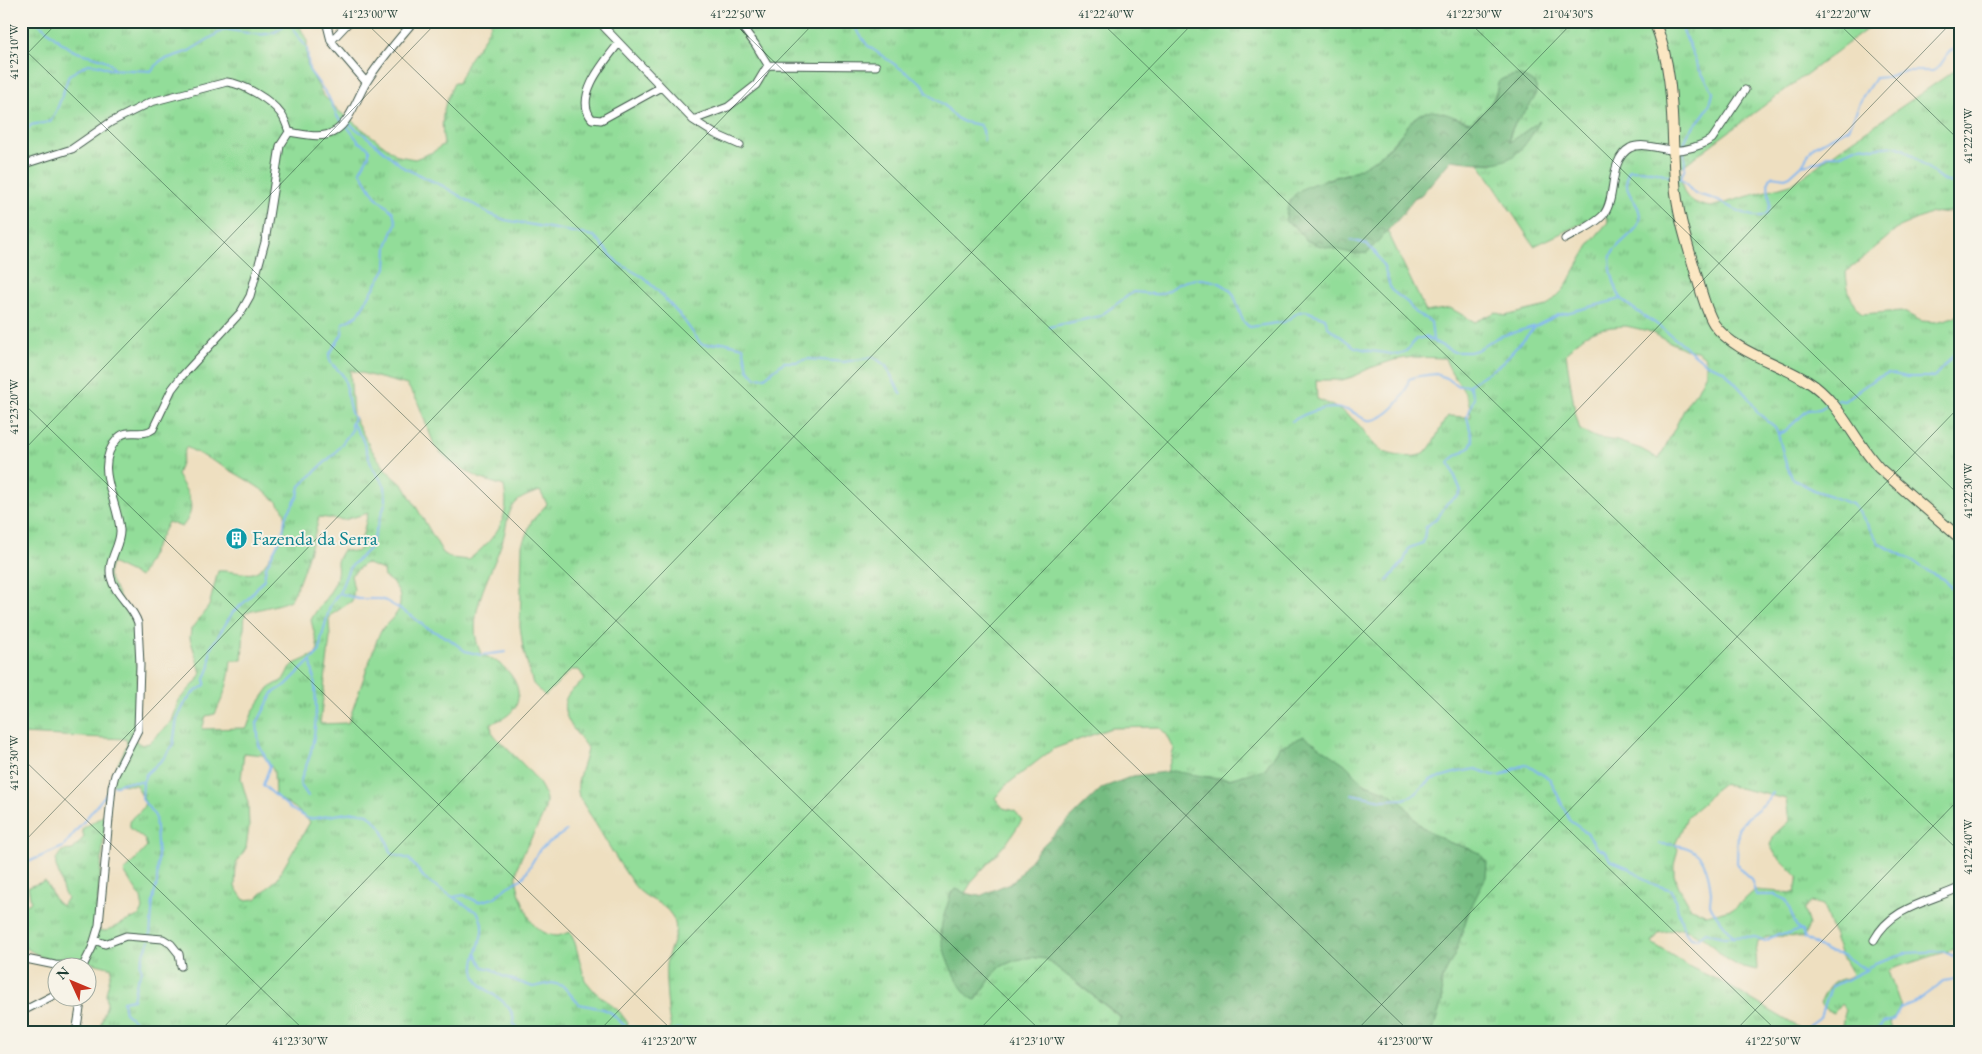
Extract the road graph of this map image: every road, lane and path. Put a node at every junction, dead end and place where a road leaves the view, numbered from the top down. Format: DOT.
graph roads {
  1 [pos="326,21"];
  2 [pos="350,21"];
  3 [pos="414,21"];
  4 [pos="601,21"];
  5 [pos="738,21"];
  6 [pos="1654,21"];
  7 [pos="331,41"];
  8 [pos="620,43"];
  9 [pos="768,66"];
  10 [pos="876,66"];
  11 [pos="366,82"];
  12 [pos="662,87"];
  13 [pos="1745,90"];
  14 [pos="693,120"];
  15 [pos="289,132"];
  16 [pos="740,145"];
  17 [pos="1674,150"];
  18 [pos="21,165"];
  19 [pos="1565,239"];
  20 [pos="1961,539"];
  21 [pos="1961,887"];
  22 [pos="95,940"];
  23 [pos="1874,940"];
  24 [pos="88,956"];
  25 [pos="21,958"];
  26 [pos="48,964"];
  27 [pos="181,966"];
  28 [pos="48,998"];
  29 [pos="80,1006"];
  30 [pos="21,1012"];
  31 [pos="76,1033"];
  1 -- 7 [label="street"];
  2 -- 7 [label="street"];
  3 -- 11 [label="street"];
  4 -- 8 [label="street"];
  5 -- 9 [label="street"];
  6 -- 17 [label="main road"];
  7 -- 11 [label="street"];
  8 -- 12 [label="street"];
  8 -- 12 [label="street"];
  9 -- 10 [label="street"];
  9 -- 14 [label="street"];
  11 -- 15 [label="street"];
  12 -- 14 [label="street"];
  13 -- 17 [label="street"];
  14 -- 16 [label="street"];
  15 -- 18 [label="street"];
  15 -- 22 [label="street"];
  17 -- 19 [label="street"];
  17 -- 20 [label="main road"];
  21 -- 23 [label="street"];
  22 -- 24 [label="street"];
  22 -- 27 [label="street"];
  25 -- 26 [label="street"];
  28 -- 30 [label="street"];
  29 -- 31 [label="street"];
}
